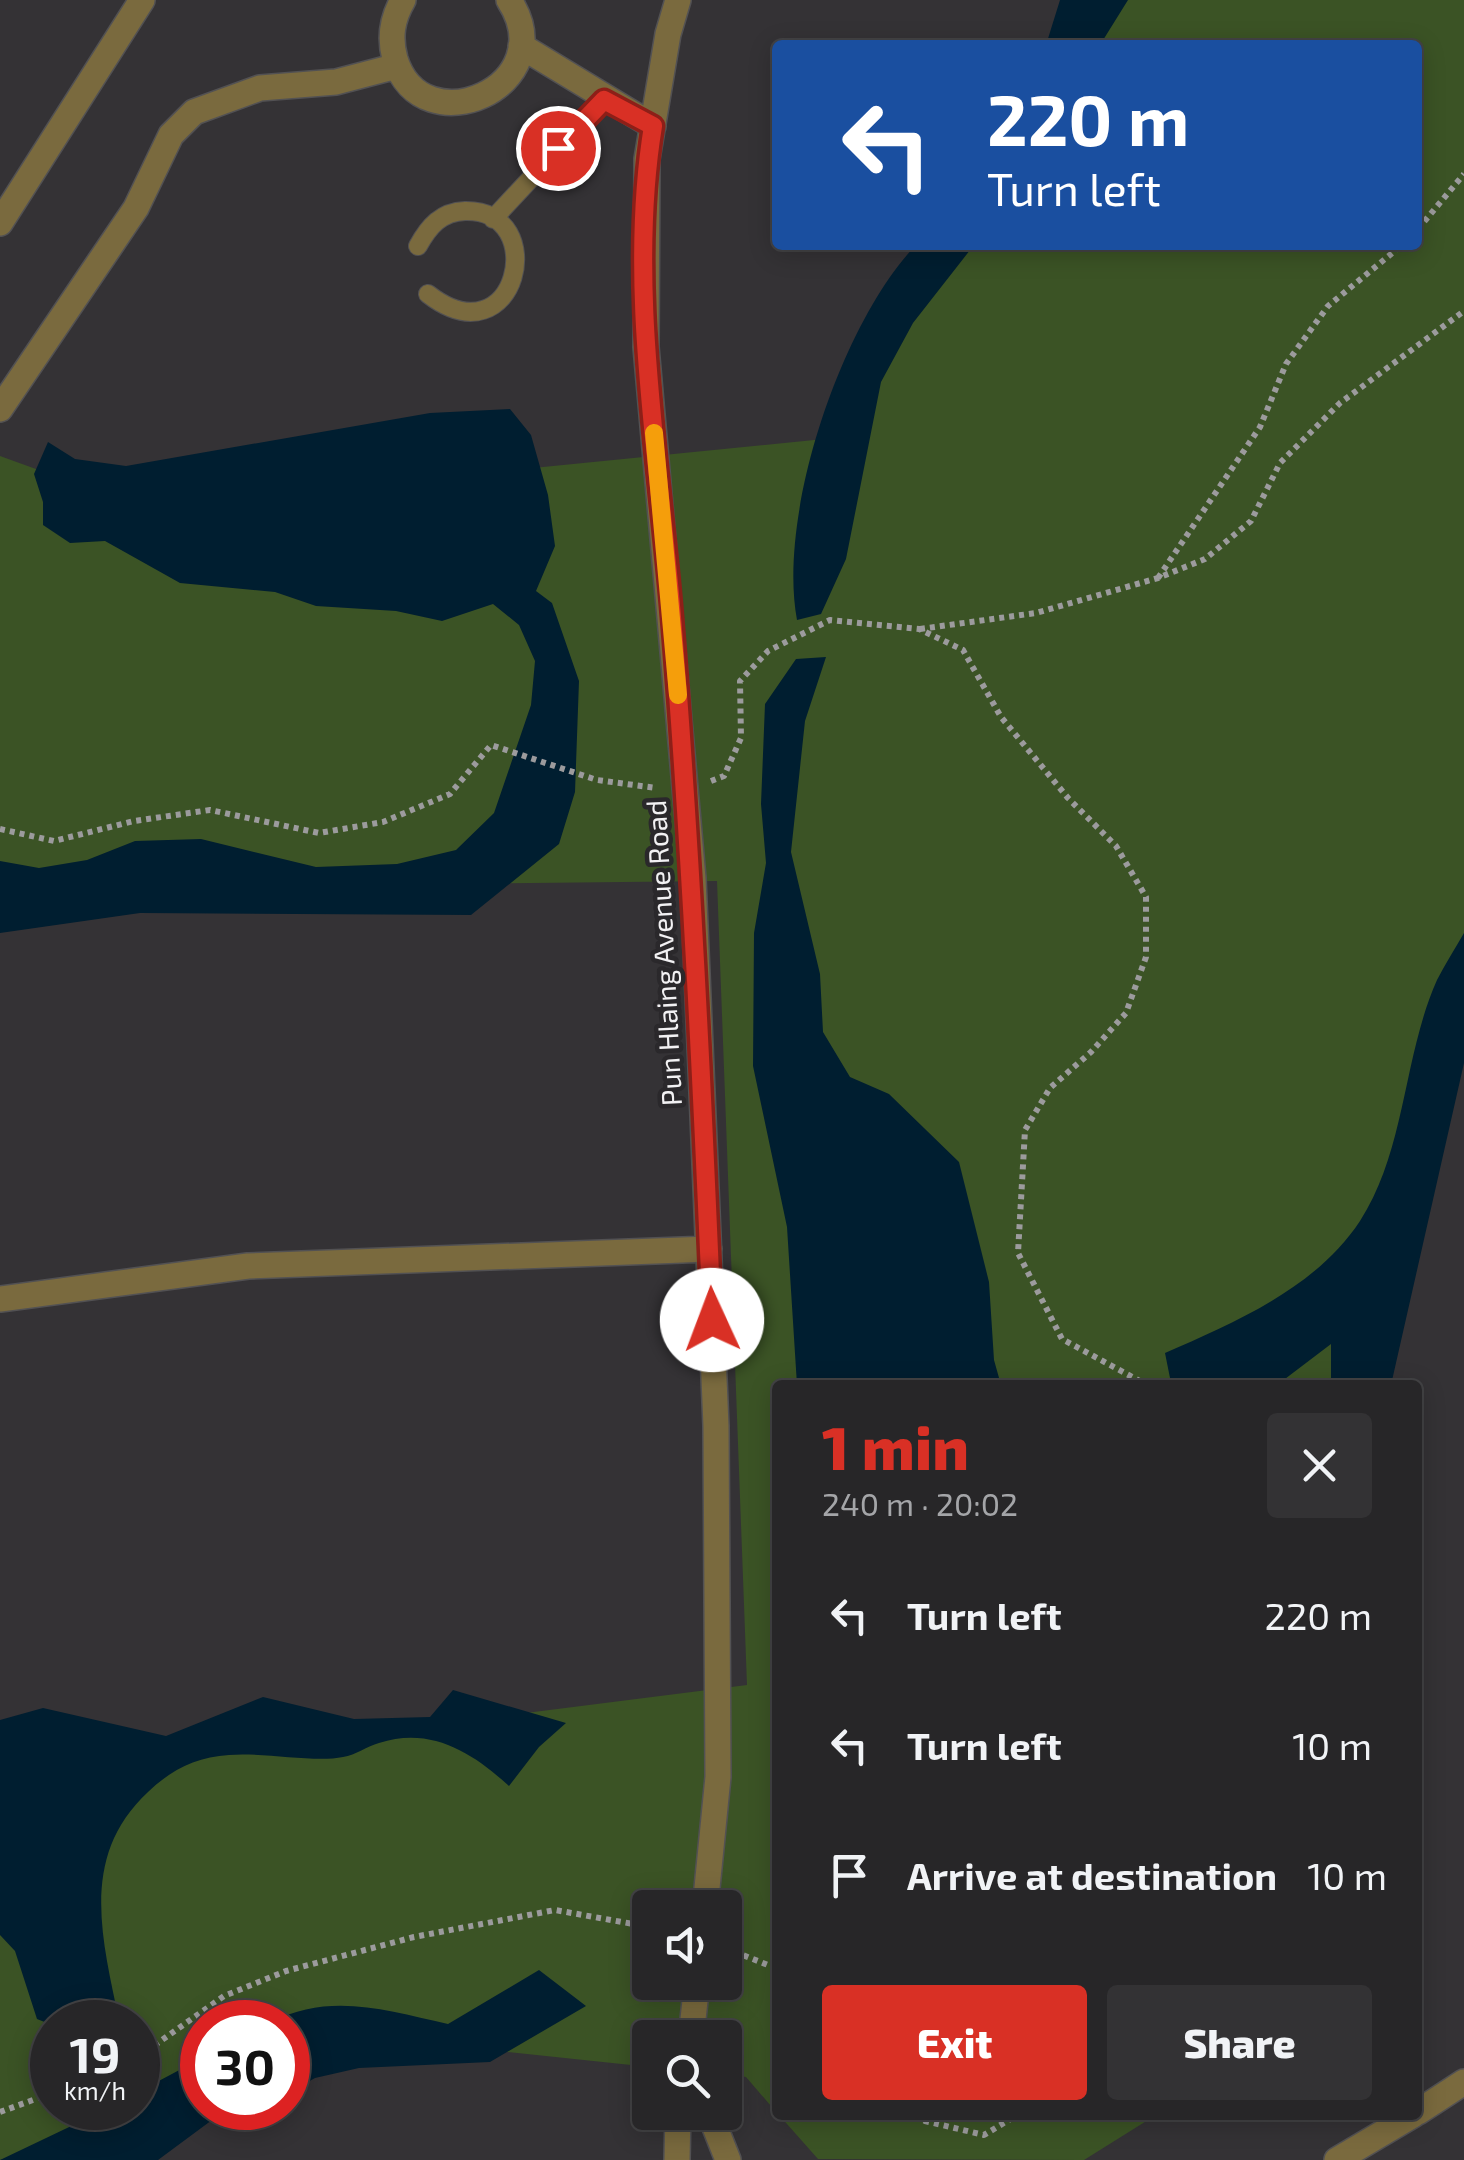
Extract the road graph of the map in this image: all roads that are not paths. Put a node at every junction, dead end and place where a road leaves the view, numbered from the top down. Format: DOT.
graph roads {
  1 [pos="142,0"];
  2 [pos="403,0"];
  3 [pos="509,0"];
  4 [pos="678,0"];
  5 [pos="521,46"];
  6 [pos="397,66"];
  7 [pos="604,100"];
  8 [pos="653,126"];
  9 [pos="492,219"];
  10 [pos="0,222"];
  11 [pos="418,246"];
  12 [pos="428,294"];
  13 [pos="0,410"];
  14 [pos="708,1249"];
  15 [pos="0,1300"];
  16 [pos="706,1890"];
  17 [pos="1464,2082"];
  18 [pos="1422,2109"];
  19 [pos="1403,2120"];
  20 [pos="678,2130"];
  21 [pos="716,2130"];
  22 [pos="677,2160"];
  23 [pos="728,2160"];
  24 [pos="1337,2160"];
  1 -- 10 [label="street"];
  2 -- 6 [label="street"];
  3 -- 5 [label="street"];
  4 -- 8 [label="street, Pun Hlaing Avenue Road"];
  5 -- 6 [label="street"];
  5 -- 7 [label="street"];
  6 -- 13 [label="street"];
  7 -- 8 [label="street"];
  7 -- 9 [label="lane"];
  8 -- 14 [label="street, Pun Hlaing Avenue Road"];
  9 -- 11 [label="lane"];
  9 -- 12 [label="lane"];
  14 -- 15 [label="street"];
  14 -- 16 [label="street, Pun Hlaing Avenue Road"];
  17 -- 18 [label="street"];
  19 -- 24 [label="street"];
  20 -- 22 [label="street"];
  21 -- 23 [label="street"];
}
